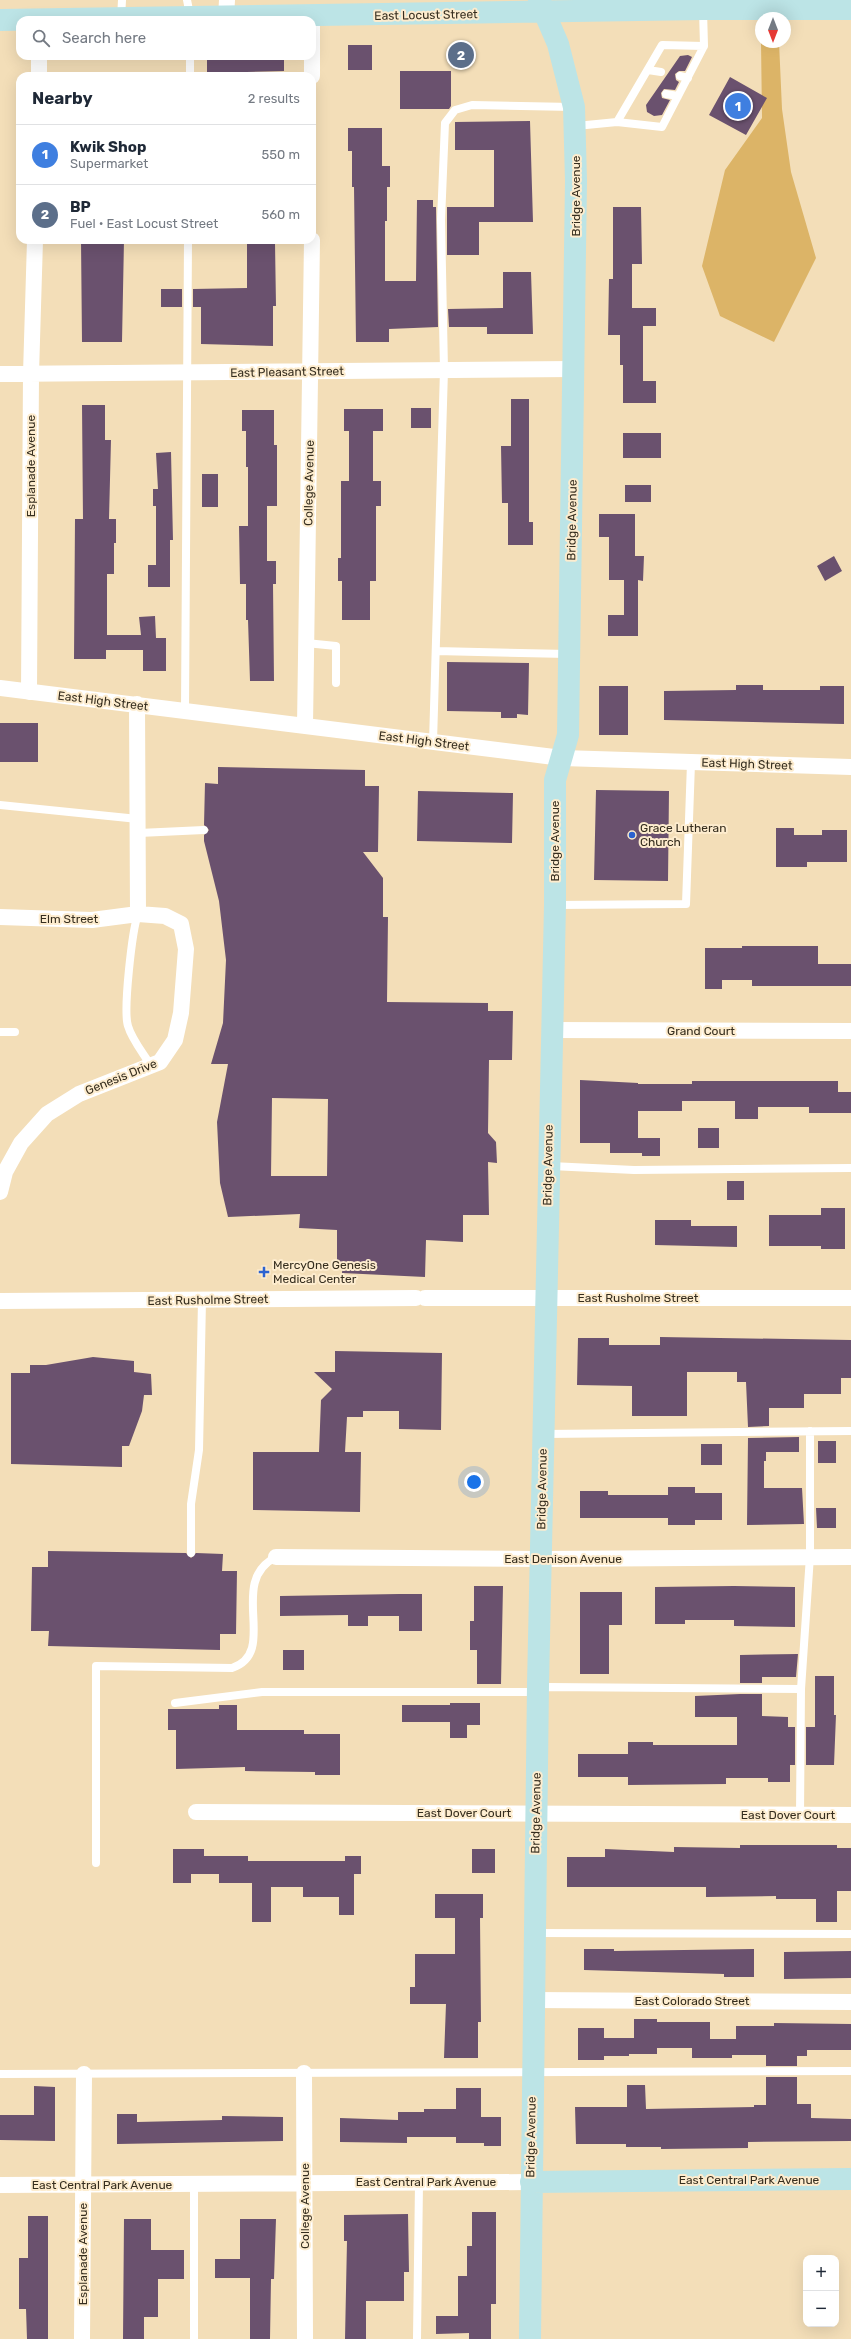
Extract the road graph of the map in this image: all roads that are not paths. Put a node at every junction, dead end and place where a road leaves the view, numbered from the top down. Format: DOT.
graph roads {
  1 [pos="702,5"];
  2 [pos="541,6"];
  3 [pos="227,8"];
  4 [pos="121,9"];
  5 [pos="851,9"];
  6 [pos="190,13"];
  7 [pos="69,16"];
  8 [pos="303,16"];
  9 [pos="316,17"];
  10 [pos="0,20"];
  11 [pos="16,20"];
  12 [pos="704,46"];
  13 [pos="39,60"];
  14 [pos="190,60"];
  15 [pos="312,60"];
  16 [pos="648,70"];
  17 [pos="39,72"];
  18 [pos="190,72"];
  19 [pos="312,72"];
  20 [pos="661,72"];
  21 [pos="680,76"];
  22 [pos="688,78"];
  23 [pos="637,89"];
  24 [pos="646,90"];
  25 [pos="666,94"];
  26 [pos="678,96"];
  27 [pos="575,117"];
  28 [pos="617,122"];
  29 [pos="34,244"];
  30 [pos="188,244"];
  31 [pos="312,244"];
  32 [pos="574,369"];
  33 [pos="444,370"];
  34 [pos="311,371"];
  35 [pos="186,373"];
  36 [pos="0,374"];
  37 [pos="31,374"];
  38 [pos="306,643"];
  39 [pos="436,651"];
  40 [pos="569,654"];
  41 [pos="336,683"];
  42 [pos="0,688"];
  43 [pos="29,692"];
  44 [pos="137,704"];
  45 [pos="186,711"];
  46 [pos="305,726"];
  47 [pos="433,742"];
  48 [pos="562,758"];
  49 [pos="691,763"];
  50 [pos="851,767"];
  51 [pos="0,805"];
  52 [pos="138,826"];
  53 [pos="204,830"];
  54 [pos="555,905"];
  55 [pos="138,914"];
  56 [pos="0,917"];
  57 [pos="552,1030"];
  58 [pos="851,1031"];
  59 [pos="0,1032"];
  60 [pos="15,1032"];
  61 [pos="151,1066"];
  62 [pos="548,1166"];
  63 [pos="851,1168"];
  64 [pos="0,1192"];
  65 [pos="545,1297"];
  66 [pos="851,1298"];
  67 [pos="202,1300"];
  68 [pos="0,1301"];
  69 [pos="851,1431"];
  70 [pos="810,1432"];
  71 [pos="543,1434"];
  72 [pos="191,1553"];
  73 [pos="810,1556"];
  74 [pos="276,1557"];
  75 [pos="851,1557"];
  76 [pos="540,1559"];
  77 [pos="801,1689"];
  78 [pos="538,1690"];
  79 [pos="175,1703"];
  80 [pos="196,1812"];
  81 [pos="536,1814"];
  82 [pos="800,1815"];
  83 [pos="851,1815"];
  84 [pos="96,1863"];
  85 [pos="534,1933"];
  86 [pos="851,1934"];
  87 [pos="533,2000"];
  88 [pos="851,2002"];
  89 [pos="851,2071"];
  90 [pos="532,2073"];
  91 [pos="0,2074"];
  92 [pos="84,2074"];
  93 [pos="304,2074"];
  94 [pos="851,2179"];
  95 [pos="531,2182"];
  96 [pos="305,2183"];
  97 [pos="419,2183"];
  98 [pos="194,2184"];
  99 [pos="0,2185"];
  100 [pos="83,2185"];
  101 [pos="82,2339"];
  102 [pos="194,2339"];
  103 [pos="305,2339"];
  104 [pos="417,2339"];
  105 [pos="530,2339"];
  1 -- 2 [label="street, East Locust Street"];
  1 -- 5 [label="street, East Locust Street"];
  1 -- 12 [label="lane"];
  2 -- 9 [label="street, East Locust Street"];
  2 -- 27 [label="street, Bridge Avenue"];
  3 -- 6 [label="street, East Locust Street"];
  3 -- 8 [label="street, East Locust Street"];
  4 -- 6 [label="street, East Locust Street"];
  4 -- 7 [label="street, East Locust Street"];
  10 -- 11 [label="street, East Locust Street"];
  12 -- 16 [label="lane"];
  12 -- 22 [label="lane"];
  13 -- 17 [label="street"];
  14 -- 18 [label="lane"];
  15 -- 19 [label="street"];
  16 -- 20 [label="lane"];
  16 -- 23 [label="lane"];
  21 -- 22 [label="lane"];
  22 -- 26 [label="lane"];
  23 -- 24 [label="lane"];
  23 -- 28 [label="lane"];
  25 -- 26 [label="lane"];
  26 -- 28 [label="lane"];
  27 -- 28 [label="lane"];
  27 -- 32 [label="street, Bridge Avenue"];
  27 -- 33 [label="lane"];
  29 -- 37 [label="street, Esplanade Avenue"];
  30 -- 35 [label="lane"];
  31 -- 34 [label="street, College Avenue"];
  32 -- 33 [label="street, East Pleasant Street"];
  32 -- 40 [label="street, Bridge Avenue"];
  33 -- 34 [label="street, East Pleasant Street"];
  33 -- 39 [label="lane"];
  34 -- 35 [label="street, East Pleasant Street"];
  34 -- 38 [label="street, College Avenue"];
  35 -- 37 [label="street, East Pleasant Street"];
  35 -- 45 [label="lane"];
  36 -- 37 [label="street, East Pleasant Street"];
  37 -- 43 [label="street, Esplanade Avenue"];
  38 -- 41 [label="lane"];
  38 -- 46 [label="street, College Avenue"];
  39 -- 40 [label="lane"];
  39 -- 47 [label="lane"];
  40 -- 48 [label="street, Bridge Avenue"];
  42 -- 43 [label="street, East High Street"];
  43 -- 44 [label="street, East High Street"];
  44 -- 45 [label="street, East High Street"];
  44 -- 52 [label="street"];
  45 -- 46 [label="street, East High Street"];
  46 -- 47 [label="street, East High Street"];
  47 -- 48 [label="street, East High Street"];
  48 -- 49 [label="street, East High Street"];
  48 -- 54 [label="street, Bridge Avenue"];
  49 -- 50 [label="street, East High Street"];
  49 -- 54 [label="lane"];
  51 -- 52 [label="lane"];
  52 -- 53 [label="lane"];
  52 -- 55 [label="street"];
  54 -- 57 [label="street, Bridge Avenue"];
  55 -- 56 [label="street, Elm Street"];
  55 -- 61 [label="lane"];
  55 -- 61 [label="street, Genesis Drive"];
  57 -- 58 [label="street, Grand Court"];
  57 -- 62 [label="street, Bridge Avenue"];
  59 -- 60 [label="lane"];
  61 -- 64 [label="street, Genesis Drive"];
  62 -- 63 [label="lane"];
  62 -- 65 [label="street, Bridge Avenue"];
  65 -- 66 [label="street, East Rusholme Street"];
  65 -- 67 [label="street, East Rusholme Street"];
  65 -- 71 [label="street, Bridge Avenue"];
  67 -- 68 [label="street, East Rusholme Street"];
  67 -- 72 [label="lane"];
  69 -- 70 [label="lane"];
  70 -- 71 [label="lane"];
  70 -- 73 [label="lane"];
  71 -- 76 [label="street, Bridge Avenue"];
  73 -- 75 [label="street, East Denison Avenue"];
  73 -- 76 [label="street, East Denison Avenue"];
  73 -- 77 [label="lane"];
  74 -- 76 [label="street, East Denison Avenue"];
  74 -- 84 [label="lane"];
  76 -- 78 [label="street, Bridge Avenue"];
  77 -- 78 [label="lane"];
  77 -- 82 [label="lane"];
  78 -- 79 [label="lane"];
  78 -- 81 [label="street, Bridge Avenue"];
  80 -- 81 [label="street, East Dover Court"];
  81 -- 82 [label="street, East Dover Court"];
  81 -- 85 [label="street, Bridge Avenue"];
  82 -- 83 [label="street, East Dover Court"];
  85 -- 86 [label="lane"];
  85 -- 87 [label="street, Bridge Avenue"];
  87 -- 88 [label="street, East Colorado Street"];
  87 -- 90 [label="street, Bridge Avenue"];
  89 -- 90 [label="lane"];
  90 -- 93 [label="lane"];
  90 -- 95 [label="street, Bridge Avenue"];
  91 -- 92 [label="lane"];
  92 -- 93 [label="lane"];
  92 -- 100 [label="street, Esplanade Avenue"];
  93 -- 96 [label="street, College Avenue"];
  94 -- 95 [label="street, East Central Park Avenue"];
  95 -- 97 [label="street, East Central Park Avenue"];
  95 -- 105 [label="street, Bridge Avenue"];
  96 -- 97 [label="street, East Central Park Avenue"];
  96 -- 98 [label="street, East Central Park Avenue"];
  96 -- 103 [label="street, College Avenue"];
  97 -- 104 [label="lane"];
  98 -- 100 [label="street, East Central Park Avenue"];
  98 -- 102 [label="lane"];
  99 -- 100 [label="street, East Central Park Avenue"];
  100 -- 101 [label="street, Esplanade Avenue"];
}
